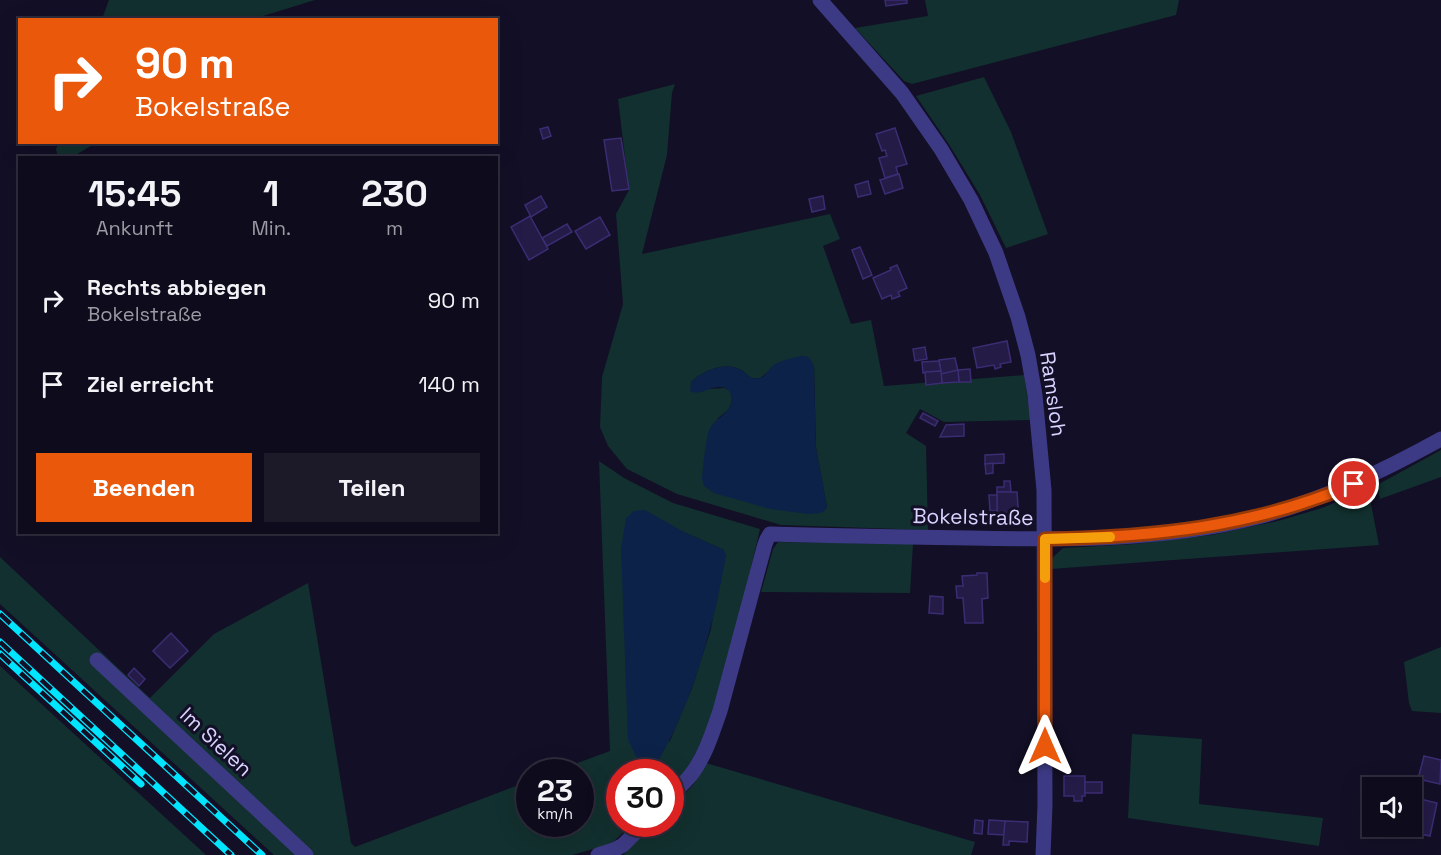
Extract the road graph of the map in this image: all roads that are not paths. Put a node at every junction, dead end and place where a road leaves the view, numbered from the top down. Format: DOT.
graph roads {
  1 [pos="820,0"];
  2 [pos="1441,439"];
  3 [pos="1045,539"];
  4 [pos="97,660"];
  5 [pos="684,781"];
  6 [pos="630,837"];
  7 [pos="306,855"];
  8 [pos="598,855"];
  9 [pos="1043,855"];
  1 -- 3 [label="street, Ramsloh"];
  2 -- 3 [label="street, Bokelstraße"];
  3 -- 5 [label="street, Bokelstraße"];
  3 -- 9 [label="street, Ramsloh"];
  4 -- 7 [label="street, Im Sielen"];
  6 -- 8 [label="street"];
}
